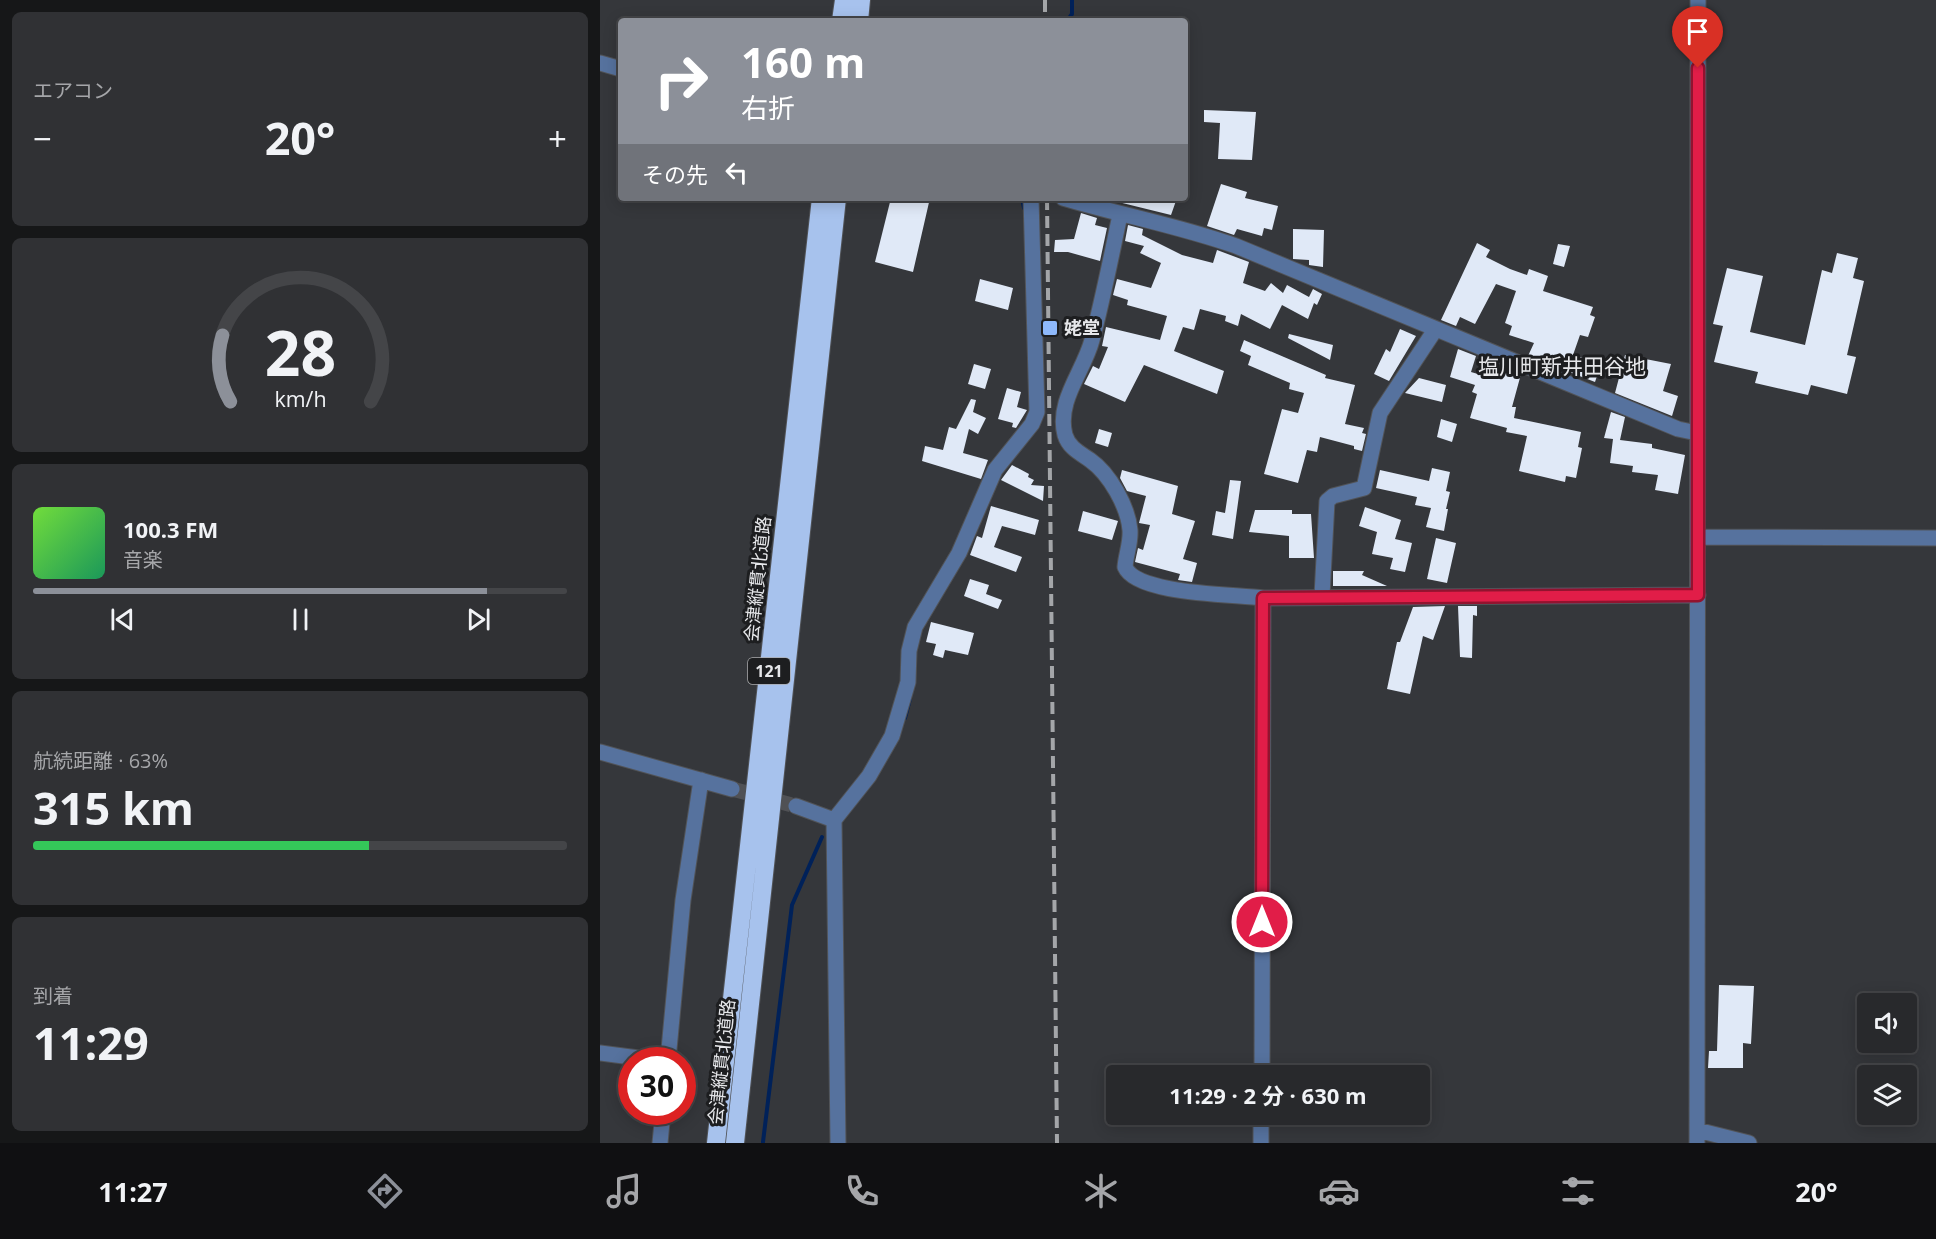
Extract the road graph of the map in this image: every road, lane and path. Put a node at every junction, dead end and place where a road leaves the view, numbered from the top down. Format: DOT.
graph roads {
  1 [pos="844,0"];
  2 [pos="861,0"];
  3 [pos="1698,0"];
  4 [pos="842,18"];
  5 [pos="859,18"];
  6 [pos="600,63"];
  7 [pos="618,68"];
  8 [pos="821,201"];
  9 [pos="837,201"];
  10 [pos="1030,201"];
  11 [pos="1073,201"];
  12 [pos="1120,215"];
  13 [pos="1436,330"];
  14 [pos="1697,433"];
  15 [pos="1698,537"];
  16 [pos="1936,538"];
  17 [pos="1698,595"];
  18 [pos="1322,596"];
  19 [pos="1263,598"];
  20 [pos="600,752"];
  21 [pos="701,780"];
  22 [pos="732,789"];
  23 [pos="796,806"];
  24 [pos="834,820"];
  25 [pos="669,1047"];
  26 [pos="600,1053"];
  27 [pos="618,1055"];
  28 [pos="1262,1065"];
  29 [pos="662,1125"];
  30 [pos="1262,1125"];
  31 [pos="1697,1136"];
  32 [pos="660,1143"];
  33 [pos="716,1143"];
  34 [pos="735,1143"];
  35 [pos="838,1143"];
  36 [pos="1261,1143"];
  37 [pos="1749,1143"];
  1 -- 4 [label="highway"];
  2 -- 5 [label="highway"];
  3 -- 14 [label="street"];
  6 -- 7 [label="street"];
  8 -- 33 [label="highway, 会津縦貫北道路 / 121"];
  9 -- 34 [label="highway, 会津縦貫北道路 / 121"];
  10 -- 24 [label="street"];
  11 -- 12 [label="street"];
  12 -- 13 [label="street"];
  12 -- 19 [label="street"];
  13 -- 14 [label="street"];
  13 -- 18 [label="street"];
  14 -- 15 [label="street"];
  15 -- 16 [label="street"];
  15 -- 17 [label="street"];
  17 -- 18 [label="street"];
  17 -- 31 [label="street"];
  18 -- 19 [label="street"];
  19 -- 28 [label="street"];
  20 -- 21 [label="street"];
  21 -- 22 [label="street"];
  21 -- 25 [label="street"];
  23 -- 24 [label="street"];
  24 -- 35 [label="street"];
  26 -- 27 [label="street"];
  29 -- 32 [label="street"];
  30 -- 36 [label="street"];
  31 -- 37 [label="street"];
}
